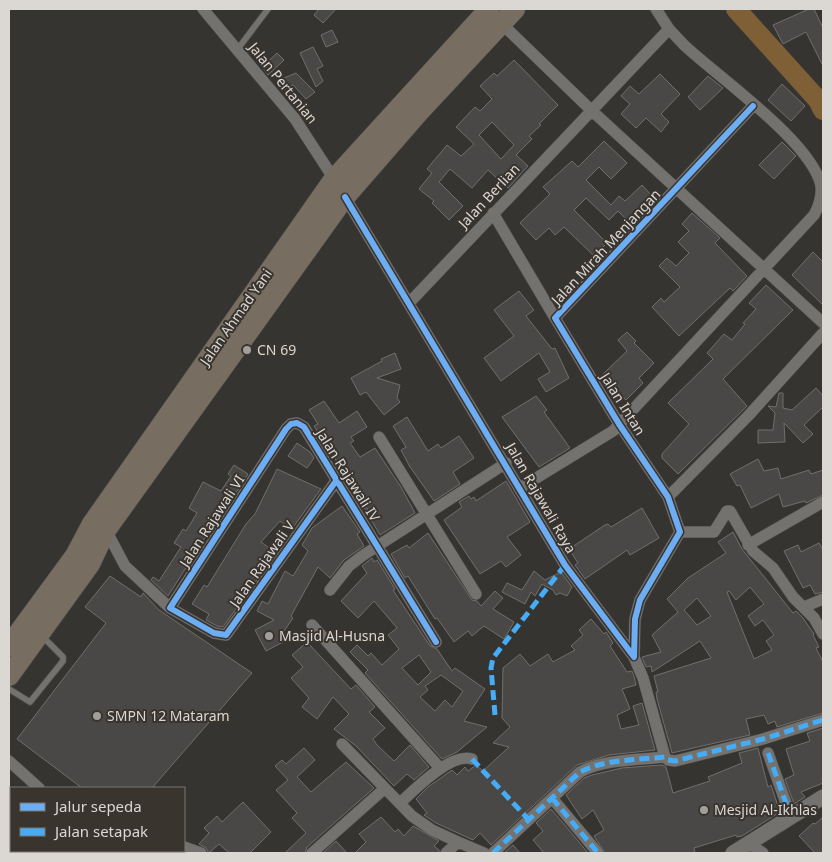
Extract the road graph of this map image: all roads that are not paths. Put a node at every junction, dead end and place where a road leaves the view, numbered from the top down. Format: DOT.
graph roads {
  1 [pos="203,9"];
  2 [pos="268,9"];
  3 [pos="515,9"];
  4 [pos="656,9"];
  5 [pos="495,16"];
  6 [pos="669,29"];
  7 [pos="237,50"];
  8 [pos="753,106"];
  9 [pos="591,110"];
  10 [pos="334,179"];
  11 [pos="677,188"];
  12 [pos="345,197"];
  13 [pos="493,214"];
  14 [pos="762,268"];
  15 [pos="410,302"];
  16 [pos="557,320"];
  17 [pos="823,323"];
  18 [pos="823,333"];
  19 [pos="294,423"];
  20 [pos="619,424"];
  21 [pos="379,437"];
  22 [pos="506,463"];
  23 [pos="336,480"];
  24 [pos="520,488"];
  25 [pos="668,497"];
  26 [pos="823,502"];
  27 [pos="427,513"];
  28 [pos="100,530"];
  29 [pos="680,532"];
  30 [pos="377,544"];
  31 [pos="748,545"];
  32 [pos="82,560"];
  33 [pos="330,590"];
  34 [pos="476,594"];
  35 [pos="823,599"];
  36 [pos="804,607"];
  37 [pos="170,608"];
  38 [pos="312,625"];
  39 [pos="823,633"];
  40 [pos="40,634"];
  41 [pos="436,642"];
  42 [pos="9,646"];
  43 [pos="634,657"];
  44 [pos="9,676"];
  45 [pos="9,689"];
  46 [pos="823,720"];
  47 [pos="342,744"];
  48 [pos="768,753"];
  49 [pos="665,757"];
  50 [pos="472,759"];
  51 [pos="9,761"];
  52 [pos="440,768"];
  53 [pos="38,787"];
  54 [pos="384,789"];
  55 [pos="823,797"];
  56 [pos="552,798"];
  57 [pos="400,804"];
  58 [pos="791,817"];
  59 [pos="458,842"];
  60 [pos="748,843"];
  61 [pos="185,847"];
  62 [pos="201,853"];
  63 [pos="312,853"];
  64 [pos="446,853"];
  65 [pos="484,853"];
  66 [pos="493,853"];
  67 [pos="598,853"];
  68 [pos="733,853"];
  69 [pos="763,853"];
  1 -- 7 [label="street, Jalan Pertanian"];
  2 -- 7 [label="lane"];
  3 -- 5 [label="highway"];
  4 -- 6 [label="street"];
  5 -- 9 [label="street"];
  5 -- 10 [label="highway, Jalan Ahmad Yani"];
  5 -- 12 [label="highway"];
  6 -- 8 [label="street"];
  6 -- 9 [label="street, Jalan Berlian"];
  7 -- 10 [label="street, Jalan Pertanian"];
  8 -- 11 [label="street, Jalan Mirah Menjangan"];
  8 -- 14 [label="street"];
  9 -- 11 [label="street"];
  9 -- 13 [label="street, Jalan Berlian"];
  10 -- 28 [label="highway, Jalan Ahmad Yani"];
  11 -- 14 [label="street"];
  11 -- 16 [label="street, Jalan Mirah Menjangan"];
  12 -- 15 [label="street, Jalan Rajawali Raya"];
  12 -- 28 [label="highway"];
  13 -- 15 [label="street, Jalan Berlian"];
  13 -- 16 [label="street, Jalan Intan"];
  14 -- 17 [label="street"];
  14 -- 20 [label="street"];
  15 -- 22 [label="street, Jalan Rajawali Raya"];
  16 -- 20 [label="street, Jalan Intan"];
  18 -- 25 [label="street"];
  19 -- 23 [label="street, Jalan Rajawali IV"];
  19 -- 37 [label="street, Jalan Rajawali VI"];
  20 -- 24 [label="street"];
  20 -- 25 [label="street, Jalan Intan"];
  21 -- 27 [label="street"];
  22 -- 24 [label="street, Jalan Rajawali Raya"];
  22 -- 27 [label="street"];
  23 -- 30 [label="street, Jalan Rajawali IV"];
  23 -- 37 [label="street, Jalan Rajawali V"];
  24 -- 43 [label="street, Jalan Rajawali Raya"];
  25 -- 29 [label="street"];
  26 -- 31 [label="street"];
  27 -- 30 [label="street"];
  27 -- 34 [label="street"];
  28 -- 32 [label="highway, Jalan Ahmad Yani"];
  28 -- 37 [label="street"];
  29 -- 31 [label="street"];
  29 -- 43 [label="street"];
  30 -- 33 [label="street"];
  30 -- 41 [label="street, Jalan Rajawali IV"];
  31 -- 36 [label="street"];
  32 -- 40 [label="highway"];
  32 -- 42 [label="highway, Jalan Ahmad Yani"];
  35 -- 36 [label="street"];
  36 -- 39 [label="street"];
  38 -- 52 [label="street"];
  40 -- 44 [label="highway"];
  40 -- 45 [label="lane"];
  43 -- 49 [label="street"];
  46 -- 49 [label="street"];
  47 -- 54 [label="street"];
  48 -- 58 [label="street"];
  49 -- 56 [label="street"];
  50 -- 52 [label="street"];
  51 -- 53 [label="street"];
  52 -- 57 [label="street"];
  54 -- 57 [label="street"];
  54 -- 63 [label="street"];
  55 -- 58 [label="street"];
  56 -- 66 [label="street"];
  56 -- 67 [label="street"];
  57 -- 59 [label="street"];
  58 -- 60 [label="street"];
  59 -- 64 [label="street"];
  59 -- 65 [label="street"];
  60 -- 68 [label="street"];
  60 -- 69 [label="street"];
  61 -- 62 [label="street"];
}
